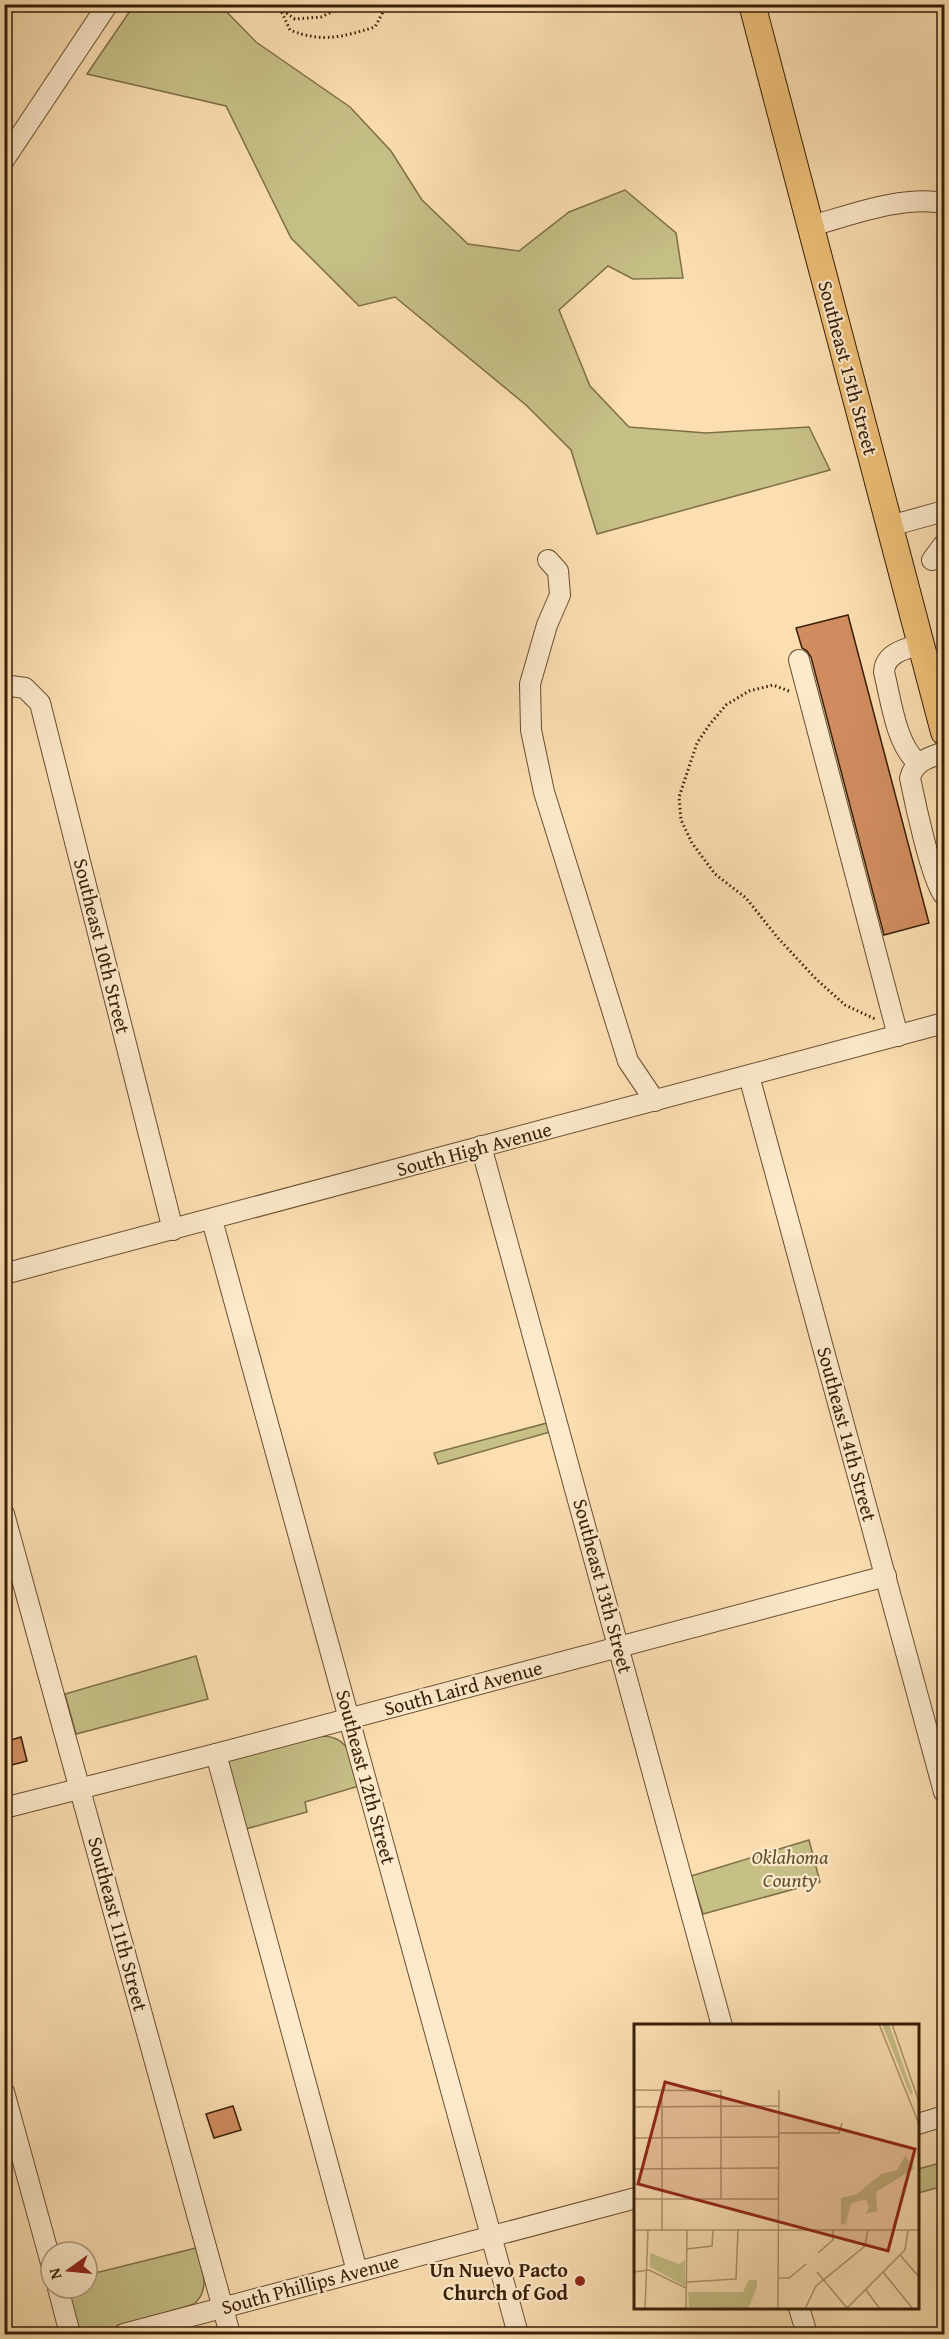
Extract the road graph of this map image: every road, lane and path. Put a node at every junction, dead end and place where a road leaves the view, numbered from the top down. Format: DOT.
graph roads {
  1 [pos="108,4"];
  2 [pos="348,4"];
  3 [pos="379,4"];
  4 [pos="752,4"];
  5 [pos="278,6"];
  6 [pos="4,160"];
  7 [pos="945,203"];
  8 [pos="811,226"];
  9 [pos="945,511"];
  10 [pos="890,526"];
  11 [pos="945,544"];
  12 [pos="548,560"];
  13 [pos="932,560"];
  14 [pos="921,644"];
  15 [pos="800,660"];
  16 [pos="4,685"];
  17 [pos="798,694"];
  18 [pos="944,727"];
  19 [pos="945,752"];
  20 [pos="918,763"];
  21 [pos="945,895"];
  22 [pos="945,1023"];
  23 [pos="896,1030"];
  24 [pos="749,1076"];
  25 [pos="655,1101"];
  26 [pos="482,1146"];
  27 [pos="212,1220"];
  28 [pos="173,1230"];
  29 [pos="4,1274"];
  30 [pos="4,1514"];
  31 [pos="886,1576"];
  32 [pos="619,1646"];
  33 [pos="350,1718"];
  34 [pos="216,1754"];
  35 [pos="81,1789"];
  36 [pos="945,1792"];
  37 [pos="4,1808"];
  38 [pos="722,2024"];
  39 [pos="4,2092"];
  40 [pos="945,2116"];
  41 [pos="919,2124"];
  42 [pos="634,2199"];
  43 [pos="491,2235"];
  44 [pos="45,2240"];
  45 [pos="357,2271"];
  46 [pos="61,2300"];
  47 [pos="222,2307"];
  48 [pos="800,2309"];
  49 [pos="70,2334"];
  50 [pos="124,2334"];
  51 [pos="230,2334"];
  52 [pos="518,2334"];
  53 [pos="807,2334"];
  1 -- 6 [label="street"];
  2 -- 5 [label="path"];
  3 -- 5 [label="path"];
  4 -- 8 [label="main road, Southeast 15th Street"];
  7 -- 8 [label="street"];
  8 -- 10 [label="main road, Southeast 15th Street"];
  9 -- 10 [label="street"];
  10 -- 14 [label="main road, Southeast 15th Street"];
  11 -- 13 [label="street"];
  12 -- 25 [label="street"];
  14 -- 18 [label="main road, Southeast 15th Street"];
  14 -- 20 [label="street"];
  15 -- 23 [label="street"];
  16 -- 28 [label="street, Southeast 10th Street"];
  17 -- 23 [label="path"];
  19 -- 20 [label="street"];
  20 -- 21 [label="street"];
  22 -- 23 [label="street, South High Avenue"];
  23 -- 24 [label="street, South High Avenue"];
  24 -- 25 [label="street, South High Avenue"];
  24 -- 31 [label="street, Southeast 14th Street"];
  25 -- 26 [label="street, South High Avenue"];
  26 -- 27 [label="street, South High Avenue"];
  26 -- 32 [label="street, Southeast 13th Street"];
  27 -- 28 [label="street, South High Avenue"];
  27 -- 33 [label="street, Southeast 12th Street"];
  28 -- 29 [label="street, South High Avenue"];
  30 -- 35 [label="street, Southeast 11th Street"];
  31 -- 32 [label="street, South Laird Avenue"];
  31 -- 36 [label="street, Southeast 14th Street"];
  32 -- 33 [label="street, South Laird Avenue"];
  32 -- 38 [label="street, Southeast 13th Street"];
  33 -- 34 [label="street, South Laird Avenue"];
  33 -- 43 [label="street, Southeast 12th Street"];
  34 -- 35 [label="street, South Laird Avenue"];
  34 -- 45 [label="street"];
  35 -- 37 [label="street, South Laird Avenue"];
  35 -- 47 [label="street, Southeast 11th Street"];
  39 -- 44 [label="street"];
  40 -- 41 [label="street"];
  42 -- 43 [label="street, South Phillips Avenue"];
  43 -- 45 [label="street, South Phillips Avenue"];
  43 -- 52 [label="street, Southeast 12th Street"];
  45 -- 47 [label="street, South Phillips Avenue"];
  46 -- 49 [label="street"];
  47 -- 50 [label="street, South Phillips Avenue"];
  47 -- 51 [label="street, Southeast 11th Street"];
  48 -- 53 [label="street"];
}
